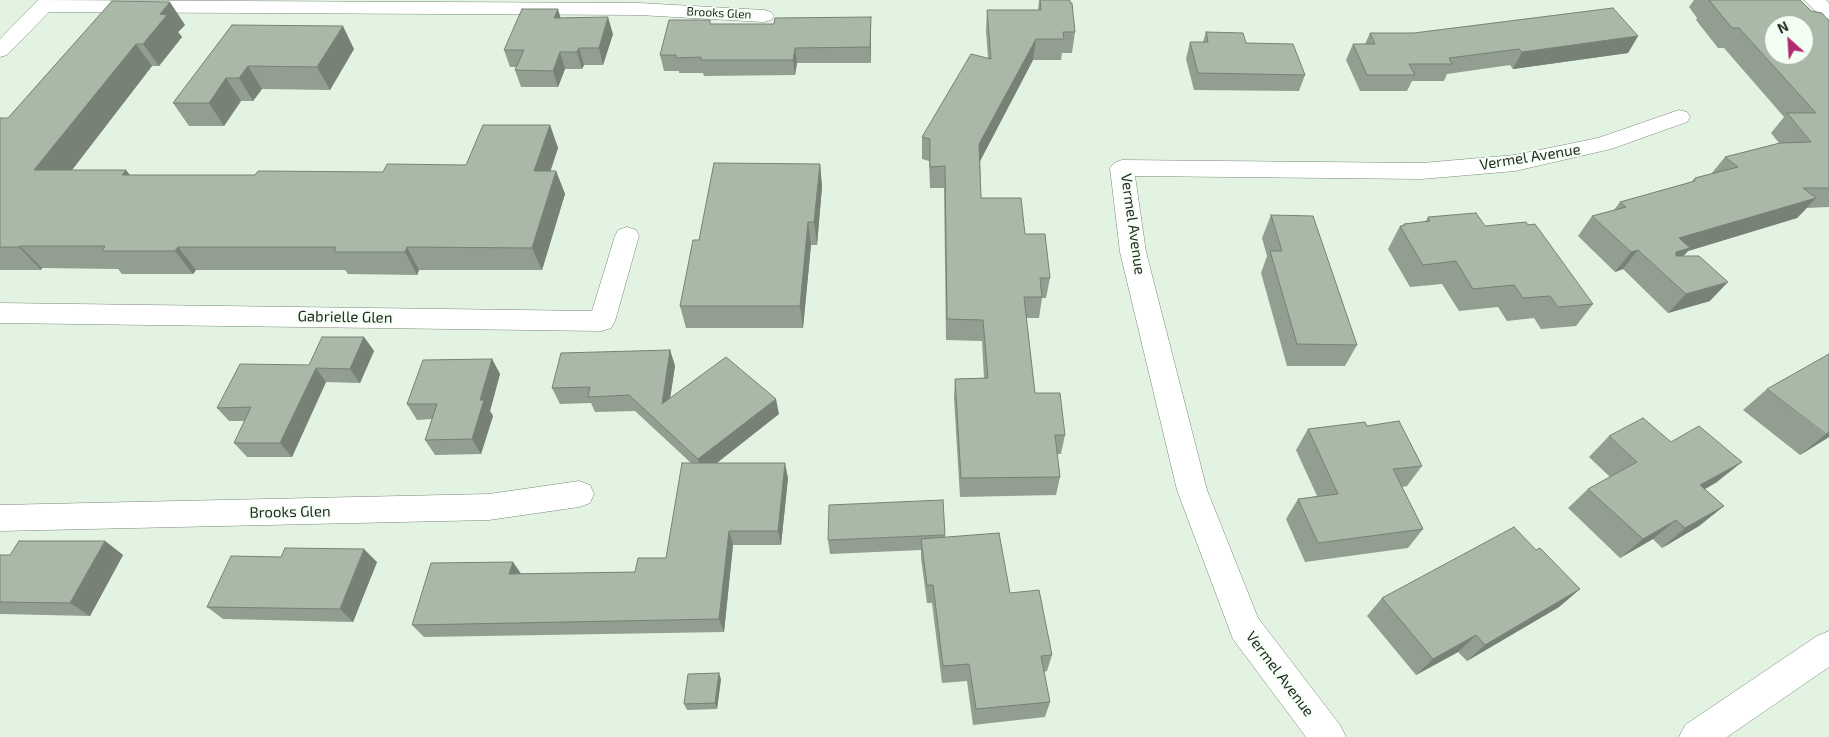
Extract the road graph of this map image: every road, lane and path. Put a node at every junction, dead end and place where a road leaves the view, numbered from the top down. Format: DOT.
graph roads {
  1 [pos="1814,0"];
  2 [pos="46,3"];
  3 [pos="1829,13"];
  4 [pos="764,16"];
  5 [pos="0,52"];
  6 [pos="1679,117"];
  7 [pos="627,236"];
  8 [pos="0,313"];
  9 [pos="579,494"];
  10 [pos="0,518"];
  11 [pos="1829,647"];
  12 [pos="1328,737"];
  13 [pos="1697,737"];
  1 -- 3 [label="street"];
  2 -- 4 [label="street, Brooks Glen"];
  2 -- 5 [label="street"];
  6 -- 12 [label="street, Vermel Avenue"];
  7 -- 8 [label="street, Gabrielle Glen"];
  9 -- 10 [label="street, Brooks Glen"];
  11 -- 13 [label="street"];
}
